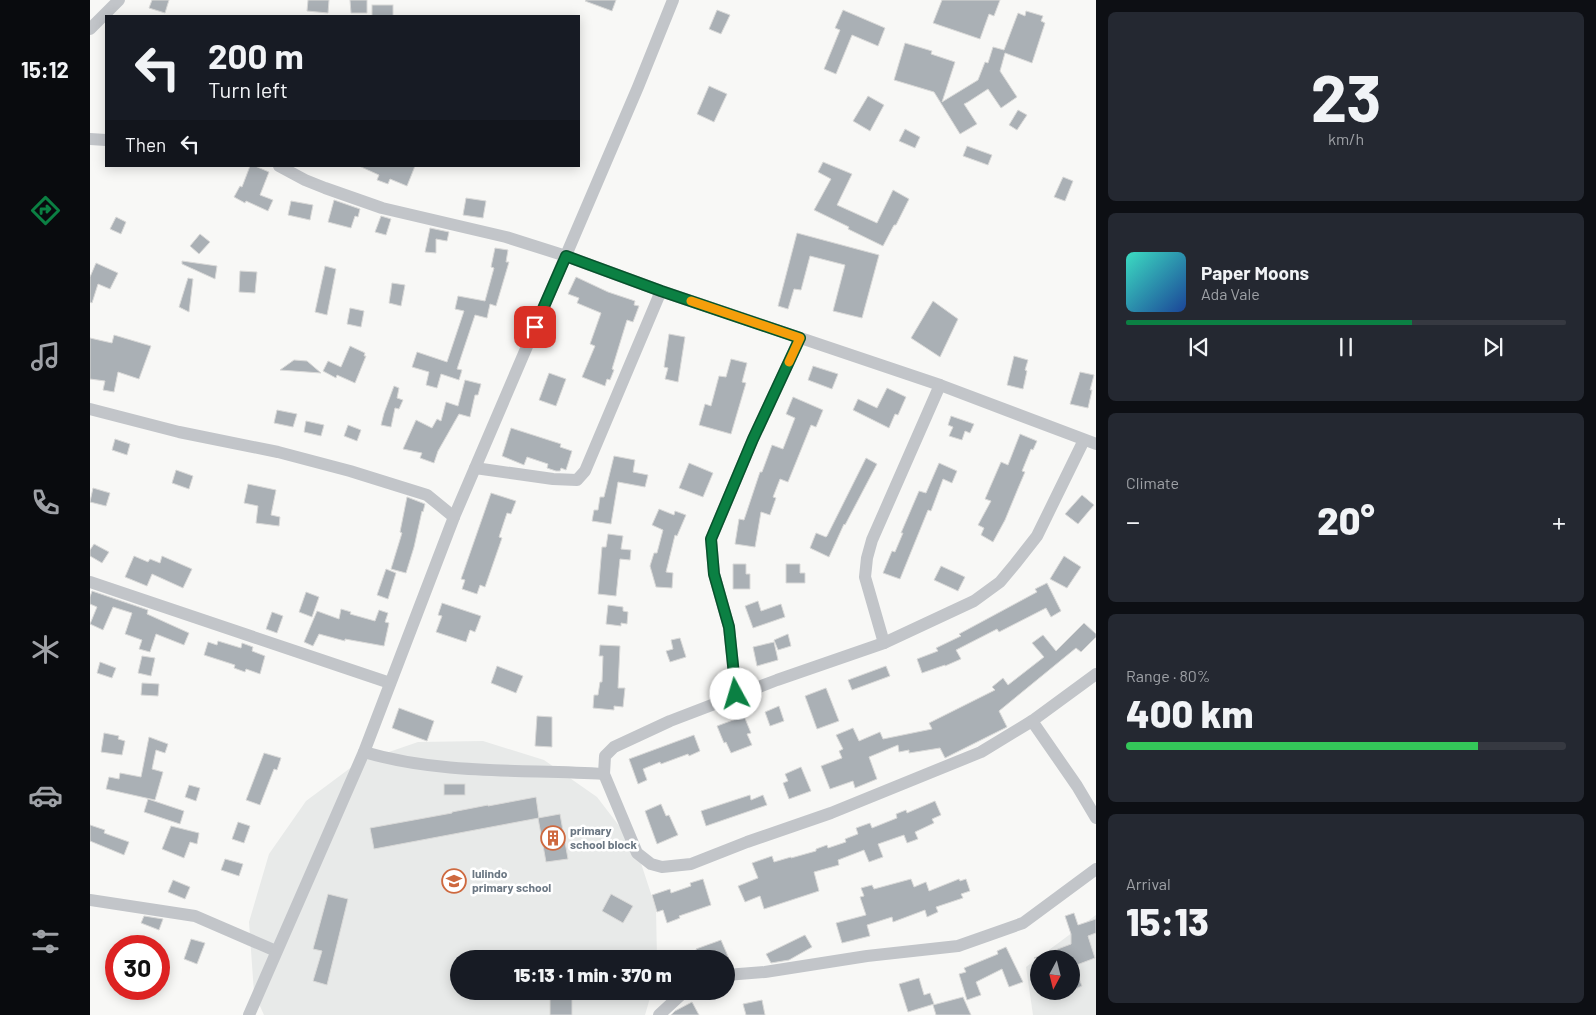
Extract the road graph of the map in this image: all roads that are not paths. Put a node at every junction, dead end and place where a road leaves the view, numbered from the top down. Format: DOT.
graph roads {
  1 [pos="119,0"];
  2 [pos="673,0"];
  3 [pos="90,29"];
  4 [pos="90,139"];
  5 [pos="105,140"];
  6 [pos="281,167"];
  7 [pos="566,256"];
  8 [pos="661,291"];
  9 [pos="800,338"];
  10 [pos="940,385"];
  11 [pos="90,409"];
  12 [pos="1090,442"];
  13 [pos="475,468"];
  14 [pos="454,517"];
  15 [pos="90,582"];
  16 [pos="884,643"];
  17 [pos="1096,674"];
  18 [pos="390,683"];
  19 [pos="736,694"];
  20 [pos="1032,722"];
  21 [pos="364,752"];
  22 [pos="604,774"];
  23 [pos="1096,818"];
  24 [pos="1096,869"];
  25 [pos="90,900"];
  26 [pos="276,951"];
  27 [pos="735,974"];
  28 [pos="675,1000"];
  29 [pos="249,1015"];
  30 [pos="658,1015"];
  1 -- 3 [label="street"];
  2 -- 7 [label="street"];
  4 -- 5 [label="street"];
  6 -- 7 [label="street"];
  7 -- 8 [label="street"];
  7 -- 13 [label="street"];
  8 -- 9 [label="street"];
  8 -- 13 [label="street"];
  9 -- 10 [label="street"];
  9 -- 19 [label="street"];
  10 -- 12 [label="street"];
  10 -- 16 [label="street"];
  11 -- 14 [label="street"];
  12 -- 16 [label="street"];
  13 -- 14 [label="street"];
  14 -- 18 [label="street"];
  15 -- 18 [label="street"];
  16 -- 19 [label="street"];
  17 -- 20 [label="street"];
  18 -- 21 [label="street"];
  19 -- 22 [label="street"];
  20 -- 22 [label="street"];
  20 -- 23 [label="street"];
  21 -- 22 [label="street"];
  21 -- 26 [label="street"];
  24 -- 27 [label="street"];
  25 -- 26 [label="street"];
  26 -- 29 [label="street"];
  28 -- 30 [label="street"];
}
